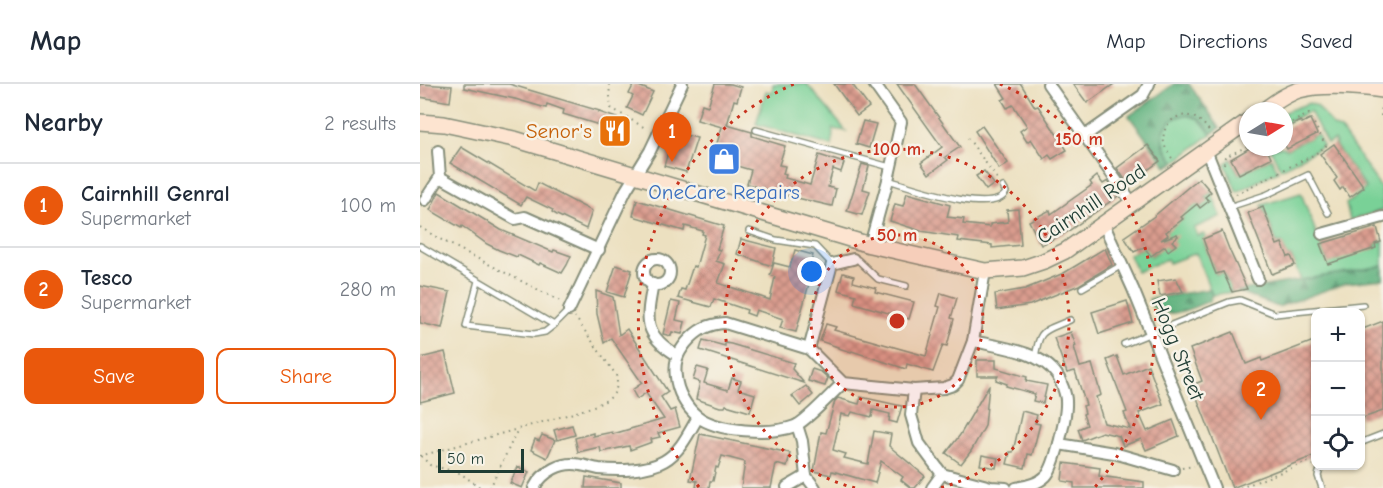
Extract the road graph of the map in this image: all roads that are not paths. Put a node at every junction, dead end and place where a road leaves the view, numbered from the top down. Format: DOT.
graph roads {
  1 [pos="682,84"];
  2 [pos="874,84"];
  3 [pos="1048,84"];
  4 [pos="1149,84"];
  5 [pos="1383,90"];
  6 [pos="1277,102"];
  7 [pos="420,122"];
  8 [pos="1239,127"];
  9 [pos="756,130"];
  10 [pos="1086,135"];
  11 [pos="1211,146"];
  12 [pos="438,151"];
  13 [pos="891,167"];
  14 [pos="635,175"];
  15 [pos="440,177"];
  16 [pos="888,180"];
  17 [pos="1003,187"];
  18 [pos="425,200"];
  19 [pos="1133,204"];
  20 [pos="1228,207"];
  21 [pos="1328,213"];
  22 [pos="1383,217"];
  23 [pos="1104,225"];
  24 [pos="749,231"];
  25 [pos="1322,234"];
  26 [pos="870,245"];
  27 [pos="420,246"];
  28 [pos="599,250"];
  29 [pos="853,259"];
  30 [pos="832,264"];
  31 [pos="1123,265"];
  32 [pos="985,271"];
  33 [pos="1258,279"];
  34 [pos="478,281"];
  35 [pos="652,284"];
  36 [pos="906,286"];
  37 [pos="1082,288"];
  38 [pos="1363,305"];
  39 [pos="569,310"];
  40 [pos="1070,320"];
  41 [pos="554,325"];
  42 [pos="1151,333"];
  43 [pos="973,341"];
  44 [pos="1124,344"];
  45 [pos="809,349"];
  46 [pos="677,355"];
  47 [pos="1035,359"];
  48 [pos="843,383"];
  49 [pos="914,390"];
  50 [pos="698,417"];
  51 [pos="797,425"];
  52 [pos="1383,434"];
  53 [pos="1365,441"];
  54 [pos="1059,444"];
  55 [pos="1173,470"];
  56 [pos="1319,470"];
  57 [pos="942,474"];
  58 [pos="806,476"];
  59 [pos="787,487"];
  60 [pos="534,488"];
  61 [pos="815,488"];
  62 [pos="932,488"];
  63 [pos="1006,488"];
  64 [pos="1016,488"];
  65 [pos="1214,488"];
  66 [pos="1322,488"];
  1 -- 14 [label="street"];
  2 -- 13 [label="street"];
  3 -- 10 [label="street"];
  4 -- 10 [label="street"];
  5 -- 6 [label="main road"];
  7 -- 14 [label="main road, Cairnhill Road"];
  8 -- 11 [label="main road, Cairnhill Road"];
  9 -- 13 [label="lane"];
  10 -- 19 [label="street"];
  11 -- 19 [label="main road, Cairnhill Road"];
  11 -- 20 [label="street"];
  12 -- 15 [label="street"];
  13 -- 16 [label="street"];
  14 -- 26 [label="main road, Cairnhill Road"];
  14 -- 28 [label="street"];
  15 -- 18 [label="street"];
  15 -- 28 [label="street"];
  16 -- 17 [label="lane"];
  16 -- 26 [label="street"];
  19 -- 23 [label="main road, Cairnhill Road"];
  20 -- 21 [label="lane"];
  20 -- 33 [label="street"];
  22 -- 25 [label="street"];
  23 -- 31 [label="street, Hogg Street"];
  23 -- 32 [label="main road, Cairnhill Road"];
  24 -- 30 [label="lane"];
  26 -- 32 [label="main road, Cairnhill Road"];
  27 -- 34 [label="lane"];
  28 -- 39 [label="street"];
  29 -- 30 [label="street"];
  29 -- 36 [label="lane"];
  30 -- 45 [label="street"];
  31 -- 37 [label="lane"];
  31 -- 42 [label="street, Hogg Street"];
  32 -- 43 [label="street"];
  34 -- 41 [label="lane"];
  34 -- 41 [label="lane"];
  35 -- 46 [label="street"];
  38 -- 42 [label="lane"];
  39 -- 41 [label="lane"];
  40 -- 47 [label="lane"];
  42 -- 44 [label="lane"];
  42 -- 65 [label="street, Hogg Street"];
  43 -- 47 [label="street"];
  43 -- 49 [label="street"];
  45 -- 46 [label="street"];
  45 -- 48 [label="street"];
  46 -- 50 [label="street"];
  47 -- 54 [label="street"];
  48 -- 49 [label="street"];
  48 -- 51 [label="street"];
  49 -- 57 [label="street"];
  50 -- 51 [label="street"];
  50 -- 60 [label="street"];
  51 -- 58 [label="street"];
  52 -- 53 [label="lane"];
  54 -- 55 [label="street"];
  54 -- 64 [label="street"];
  56 -- 66 [label="lane"];
  57 -- 62 [label="street"];
  57 -- 63 [label="street"];
  58 -- 59 [label="street"];
  58 -- 61 [label="street"];
}
